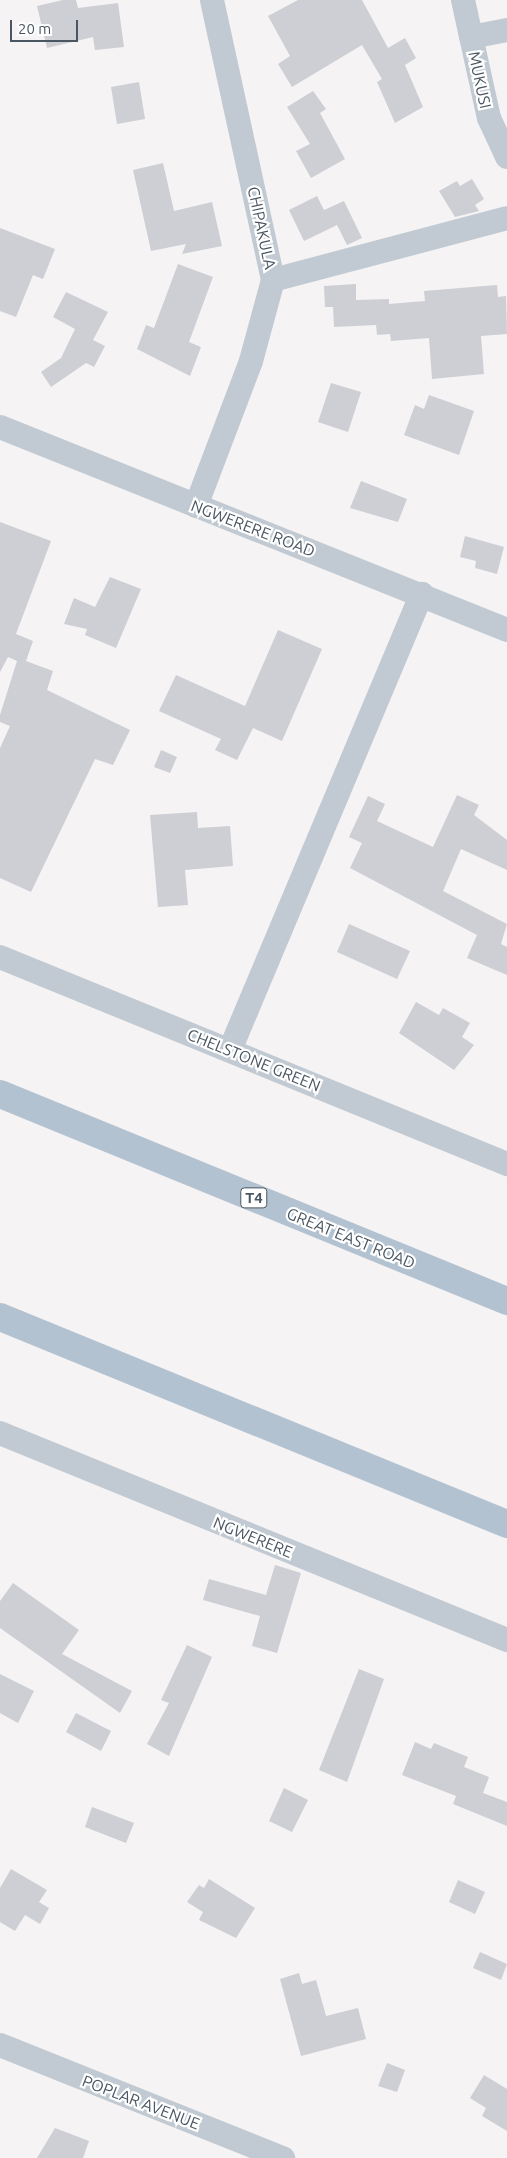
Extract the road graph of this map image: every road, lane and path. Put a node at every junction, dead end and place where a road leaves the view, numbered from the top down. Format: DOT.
graph roads {
  1 [pos="212,0"];
  2 [pos="463,0"];
  3 [pos="507,30"];
  4 [pos="471,37"];
  5 [pos="507,157"];
  6 [pos="507,218"];
  7 [pos="273,280"];
  8 [pos="0,427"];
  9 [pos="196,506"];
  10 [pos="422,594"];
  11 [pos="507,630"];
  12 [pos="0,957"];
  13 [pos="230,1050"];
  14 [pos="0,1094"];
  15 [pos="507,1164"];
  16 [pos="507,1302"];
  17 [pos="0,1317"];
  18 [pos="0,1433"];
  19 [pos="507,1524"];
  20 [pos="507,1640"];
  21 [pos="0,2046"];
  22 [pos="283,2158"];
  1 -- 7 [label="street, CHIPAKULA"];
  2 -- 4 [label="street, MUKUSI"];
  3 -- 4 [label="street"];
  4 -- 5 [label="street, MUKUSI"];
  6 -- 7 [label="street"];
  7 -- 9 [label="street, CHIPAKULA"];
  8 -- 9 [label="street, NGWERERE ROAD"];
  9 -- 10 [label="street, NGWERERE ROAD"];
  10 -- 11 [label="street, NGWERERE ROAD"];
  10 -- 13 [label="street"];
  12 -- 13 [label="street, CHELSTONE GREEN"];
  13 -- 15 [label="street, CHELSTONE GREEN"];
  14 -- 16 [label="main road, GREAT EAST ROAD / T4"];
  17 -- 19 [label="main road"];
  18 -- 20 [label="street, NGWERERE"];
  21 -- 22 [label="street, POPLAR AVENUE"];
}
